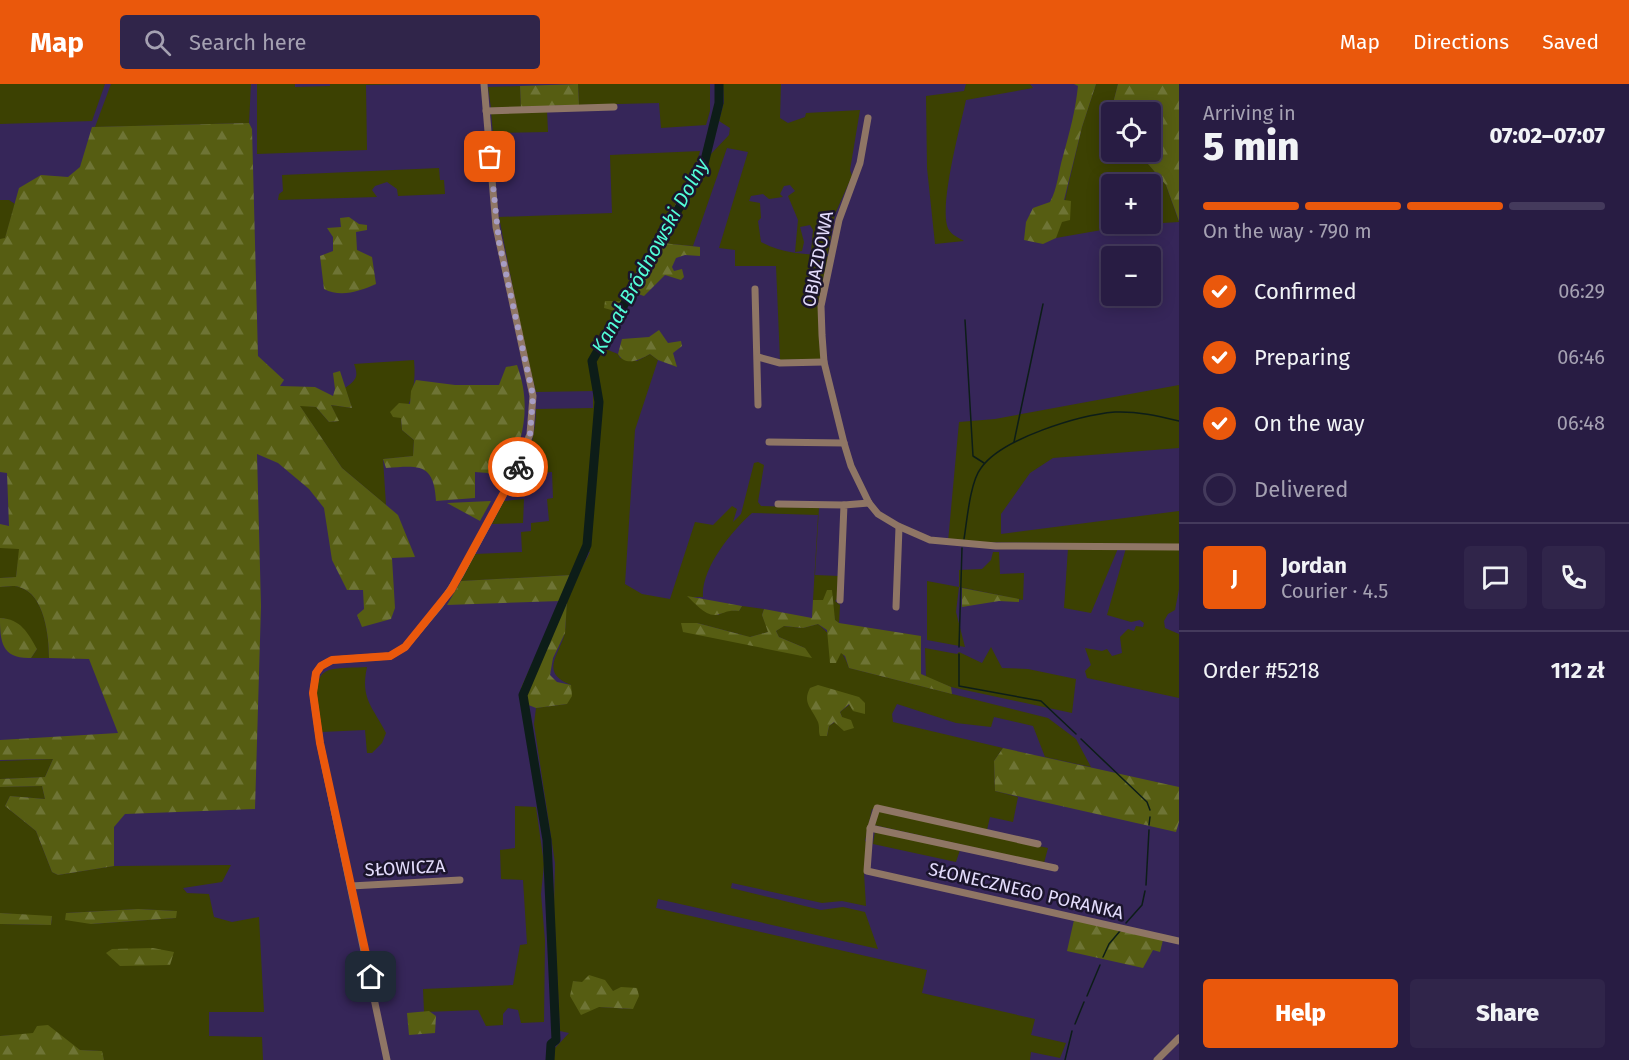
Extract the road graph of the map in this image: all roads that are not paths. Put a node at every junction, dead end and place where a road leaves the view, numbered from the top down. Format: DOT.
graph roads {
  1 [pos="484,84"];
  2 [pos="614,106"];
  3 [pos="486,111"];
  4 [pos="868,118"];
  5 [pos="755,289"];
  6 [pos="758,357"];
  7 [pos="824,362"];
  8 [pos="758,405"];
  9 [pos="768,442"];
  10 [pos="844,444"];
  11 [pos="869,503"];
  12 [pos="778,504"];
  13 [pos="844,505"];
  14 [pos="899,527"];
  15 [pos="1179,547"];
  16 [pos="840,600"];
  17 [pos="896,607"];
  18 [pos="870,828"];
  19 [pos="1038,844"];
  20 [pos="1055,868"];
  21 [pos="460,880"];
  22 [pos="351,886"];
  23 [pos="1179,941"];
  24 [pos="1179,1038"];
  25 [pos="387,1060"];
  26 [pos="1157,1060"];
  1 -- 3 [label="street"];
  2 -- 3 [label="street"];
  3 -- 22 [label="street"];
  4 -- 7 [label="street, OBJAZDOWA"];
  5 -- 6 [label="street"];
  6 -- 7 [label="street"];
  6 -- 8 [label="street"];
  7 -- 10 [label="street, OBJAZDOWA"];
  9 -- 10 [label="street"];
  10 -- 11 [label="street, OBJAZDOWA"];
  11 -- 13 [label="street"];
  11 -- 14 [label="street, OBJAZDOWA"];
  12 -- 13 [label="street"];
  13 -- 16 [label="street"];
  14 -- 15 [label="street, OBJAZDOWA"];
  14 -- 17 [label="street"];
  18 -- 19 [label="street"];
  18 -- 20 [label="street"];
  18 -- 23 [label="street, SŁONECZNEGO PORANKA"];
  21 -- 22 [label="street, SŁOWICZA"];
  22 -- 25 [label="street"];
  24 -- 26 [label="street"];
}
